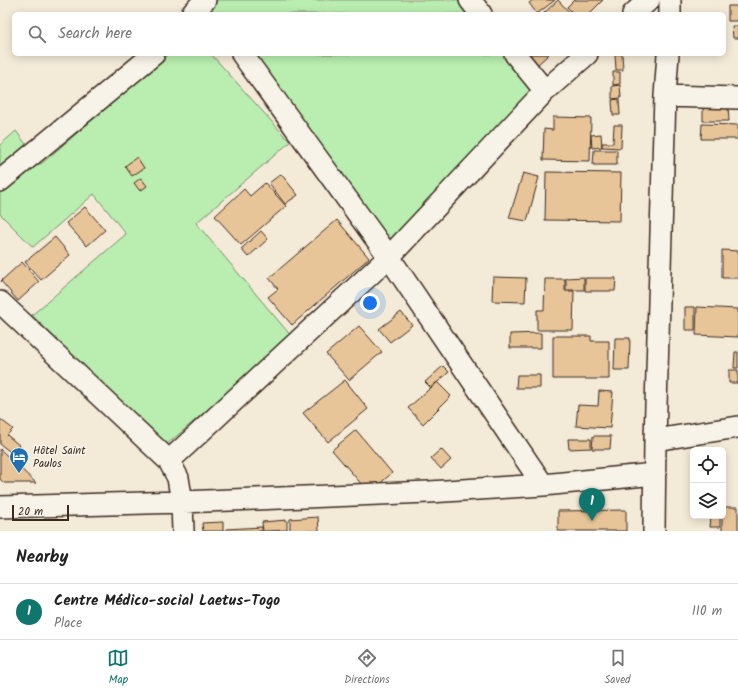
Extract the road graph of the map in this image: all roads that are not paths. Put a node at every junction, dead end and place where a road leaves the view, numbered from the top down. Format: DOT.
graph roads {
  1 [pos="470,0"];
  2 [pos="649,0"];
  3 [pos="670,0"];
  4 [pos="479,12"];
  5 [pos="635,12"];
  6 [pos="670,12"];
  7 [pos="152,56"];
  8 [pos="243,56"];
  9 [pos="517,56"];
  10 [pos="585,56"];
  11 [pos="668,56"];
  12 [pos="545,91"];
  13 [pos="665,96"];
  14 [pos="738,98"];
  15 [pos="0,181"];
  16 [pos="389,257"];
  17 [pos="0,302"];
  18 [pos="738,427"];
  19 [pos="655,440"];
  20 [pos="169,461"];
  21 [pos="655,474"];
  22 [pos="543,485"];
  23 [pos="182,502"];
  24 [pos="0,507"];
  25 [pos="183,531"];
  26 [pos="654,531"];
  1 -- 4 [label="street"];
  2 -- 5 [label="street"];
  3 -- 6 [label="street"];
  7 -- 15 [label="street"];
  8 -- 16 [label="street"];
  9 -- 12 [label="street"];
  10 -- 12 [label="street"];
  11 -- 13 [label="street"];
  12 -- 16 [label="street"];
  13 -- 14 [label="street"];
  13 -- 19 [label="street"];
  16 -- 20 [label="street"];
  16 -- 22 [label="street"];
  17 -- 20 [label="street"];
  18 -- 19 [label="street"];
  19 -- 21 [label="street"];
  20 -- 23 [label="street"];
  21 -- 22 [label="street"];
  21 -- 26 [label="street"];
  22 -- 23 [label="street"];
  23 -- 24 [label="street"];
  23 -- 25 [label="street"];
}
